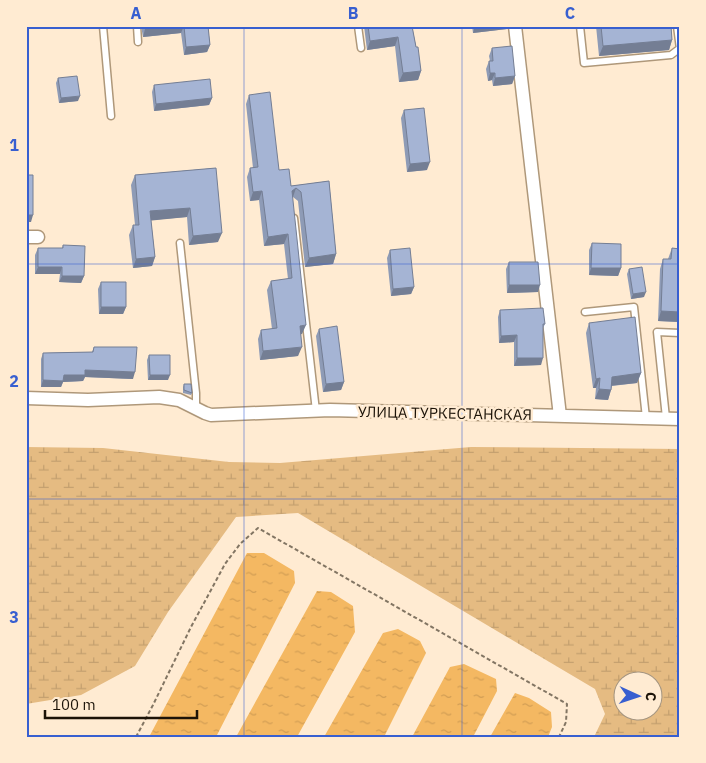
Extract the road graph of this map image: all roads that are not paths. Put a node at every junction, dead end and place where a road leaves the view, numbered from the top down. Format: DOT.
graph roads {
  1 [pos="103,26"];
  2 [pos="136,26"];
  3 [pos="358,26"];
  4 [pos="515,26"];
  5 [pos="580,26"];
  6 [pos="677,26"];
  7 [pos="138,42"];
  8 [pos="361,48"];
  9 [pos="679,49"];
  10 [pos="111,116"];
  11 [pos="294,212"];
  12 [pos="180,242"];
  13 [pos="585,312"];
  14 [pos="680,333"];
  15 [pos="26,398"];
  16 [pos="196,409"];
  17 [pos="316,410"];
  18 [pos="560,416"];
  19 [pos="646,418"];
  20 [pos="666,418"];
  21 [pos="680,419"];
  1 -- 10 [label="lane"];
  2 -- 7 [label="lane"];
  3 -- 8 [label="lane"];
  4 -- 18 [label="street"];
  5 -- 9 [label="lane"];
  6 -- 9 [label="lane"];
  11 -- 17 [label="lane"];
  12 -- 16 [label="lane"];
  13 -- 19 [label="lane"];
  14 -- 20 [label="lane"];
  15 -- 16 [label="street"];
  16 -- 17 [label="street, УЛИЦА ТУРКЕСТАНСКАЯ"];
  17 -- 18 [label="street, УЛИЦА ТУРКЕСТАНСКАЯ"];
  18 -- 19 [label="street, УЛИЦА ТУРКЕСТАНСКАЯ"];
  19 -- 20 [label="street, УЛИЦА ТУРКЕСТАНСКАЯ"];
  20 -- 21 [label="street, УЛИЦА ТУРКЕСТАНСКАЯ"];
}
